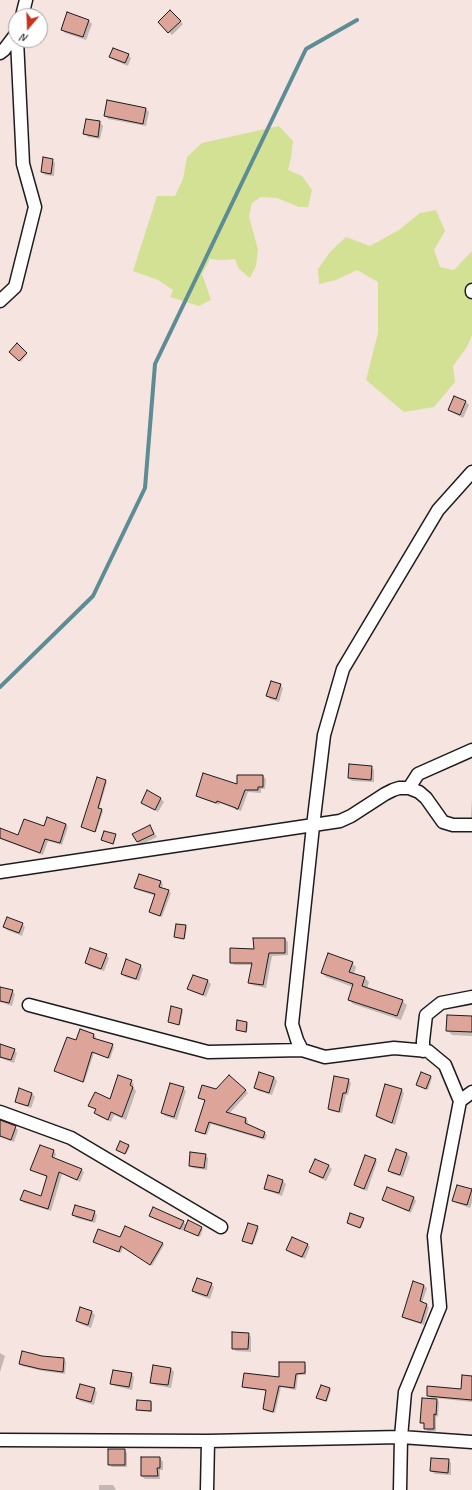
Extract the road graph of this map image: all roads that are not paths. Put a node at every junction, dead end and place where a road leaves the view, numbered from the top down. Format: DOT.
graph roads {
  1 [pos="8,45"];
  2 [pos="17,48"];
  3 [pos="0,53"];
  4 [pos="0,301"];
  5 [pos="472,472"];
  6 [pos="472,750"];
  7 [pos="409,788"];
  8 [pos="472,825"];
  9 [pos="313,826"];
  10 [pos="0,872"];
  11 [pos="472,997"];
  12 [pos="29,1005"];
  13 [pos="302,1050"];
  14 [pos="423,1051"];
  15 [pos="472,1092"];
  16 [pos="460,1101"];
  17 [pos="0,1112"];
  18 [pos="221,1227"];
  19 [pos="401,1437"];
  20 [pos="0,1440"];
  21 [pos="208,1441"];
  22 [pos="472,1442"];
  23 [pos="207,1490"];
  24 [pos="400,1490"];
  1 -- 3 [label="street"];
  2 -- 4 [label="street"];
  5 -- 9 [label="street"];
  6 -- 7 [label="street"];
  7 -- 8 [label="street"];
  7 -- 9 [label="street"];
  9 -- 10 [label="street"];
  9 -- 13 [label="street"];
  11 -- 14 [label="street"];
  12 -- 13 [label="street"];
  13 -- 14 [label="street"];
  14 -- 16 [label="street"];
  15 -- 16 [label="street"];
  16 -- 19 [label="street"];
  17 -- 18 [label="street"];
  19 -- 21 [label="street"];
  19 -- 22 [label="street"];
  19 -- 24 [label="street"];
  20 -- 21 [label="street"];
  21 -- 23 [label="street"];
}
